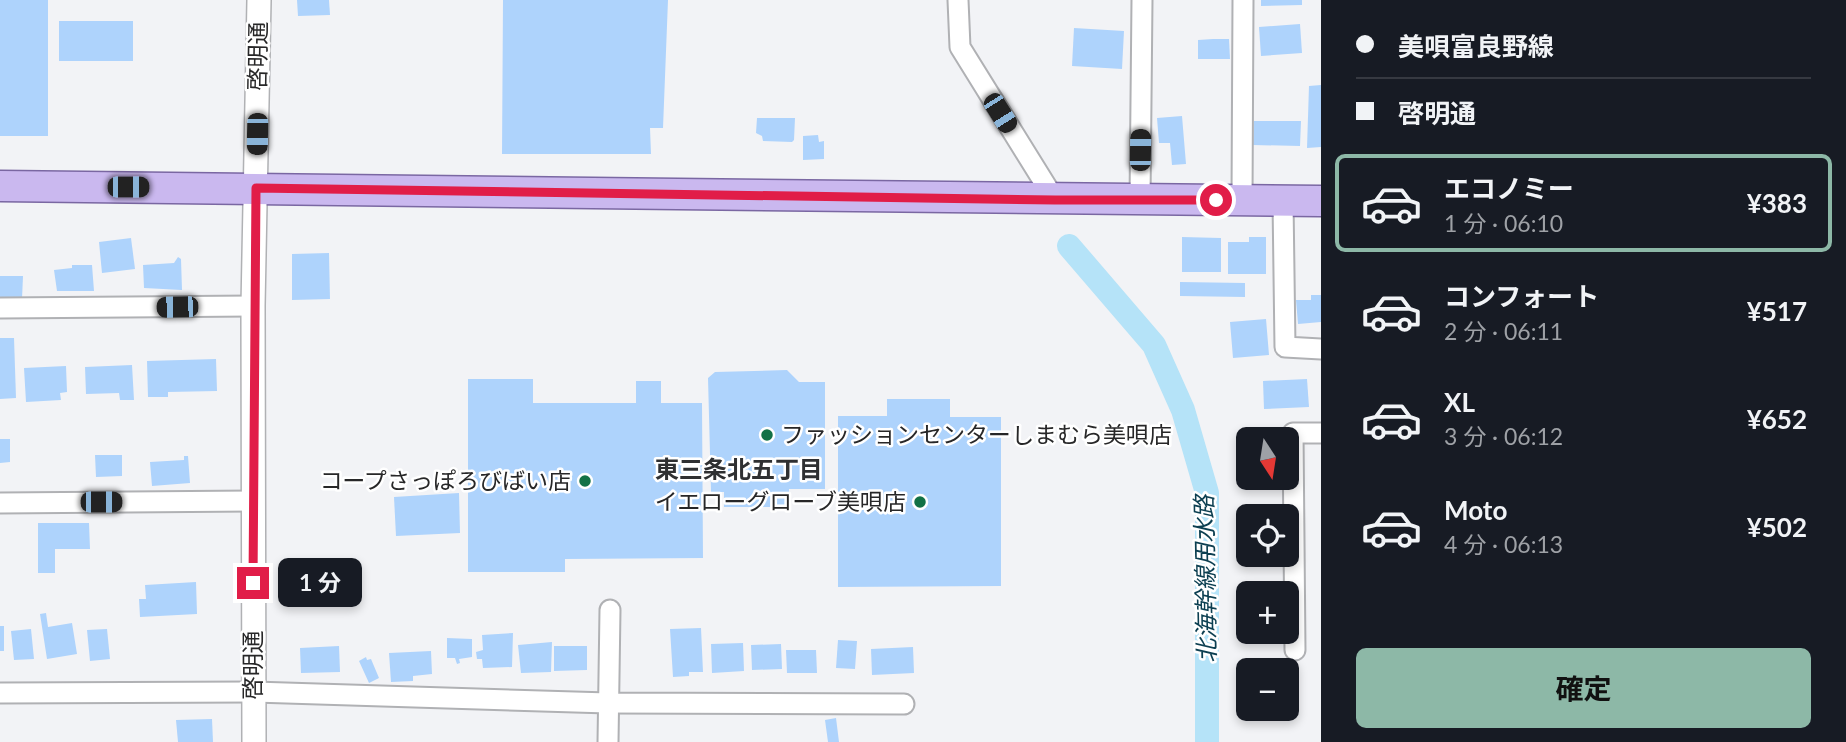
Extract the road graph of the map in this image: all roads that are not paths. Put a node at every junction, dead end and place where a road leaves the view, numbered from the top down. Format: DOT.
graph roads {
  1 [pos="259,0"];
  2 [pos="958,0"];
  3 [pos="1142,0"];
  4 [pos="1243,0"];
  5 [pos="0,186"];
  6 [pos="256,188"];
  7 [pos="1055,200"];
  8 [pos="1140,200"];
  9 [pos="1242,201"];
  10 [pos="1283,201"];
  11 [pos="1321,201"];
  12 [pos="253,306"];
  13 [pos="0,308"];
  14 [pos="1321,348"];
  15 [pos="1321,433"];
  16 [pos="253,501"];
  17 [pos="0,503"];
  18 [pos="610,610"];
  19 [pos="1296,650"];
  20 [pos="253,692"];
  21 [pos="0,694"];
  22 [pos="608,703"];
  23 [pos="904,704"];
  24 [pos="254,742"];
  25 [pos="608,742"];
  1 -- 6 [label="street, 啓明通"];
  2 -- 7 [label="street"];
  3 -- 8 [label="street"];
  4 -- 9 [label="street"];
  5 -- 6 [label="main road"];
  6 -- 7 [label="main road"];
  6 -- 12 [label="street, 啓明通"];
  7 -- 8 [label="main road"];
  8 -- 9 [label="main road"];
  9 -- 10 [label="main road"];
  10 -- 11 [label="main road"];
  10 -- 14 [label="street"];
  12 -- 13 [label="street"];
  12 -- 16 [label="street, 啓明通"];
  15 -- 19 [label="street"];
  16 -- 17 [label="street"];
  16 -- 20 [label="street, 啓明通"];
  18 -- 22 [label="street"];
  20 -- 21 [label="street"];
  20 -- 22 [label="street"];
  20 -- 24 [label="street, 啓明通"];
  22 -- 23 [label="street"];
  22 -- 25 [label="street"];
}
